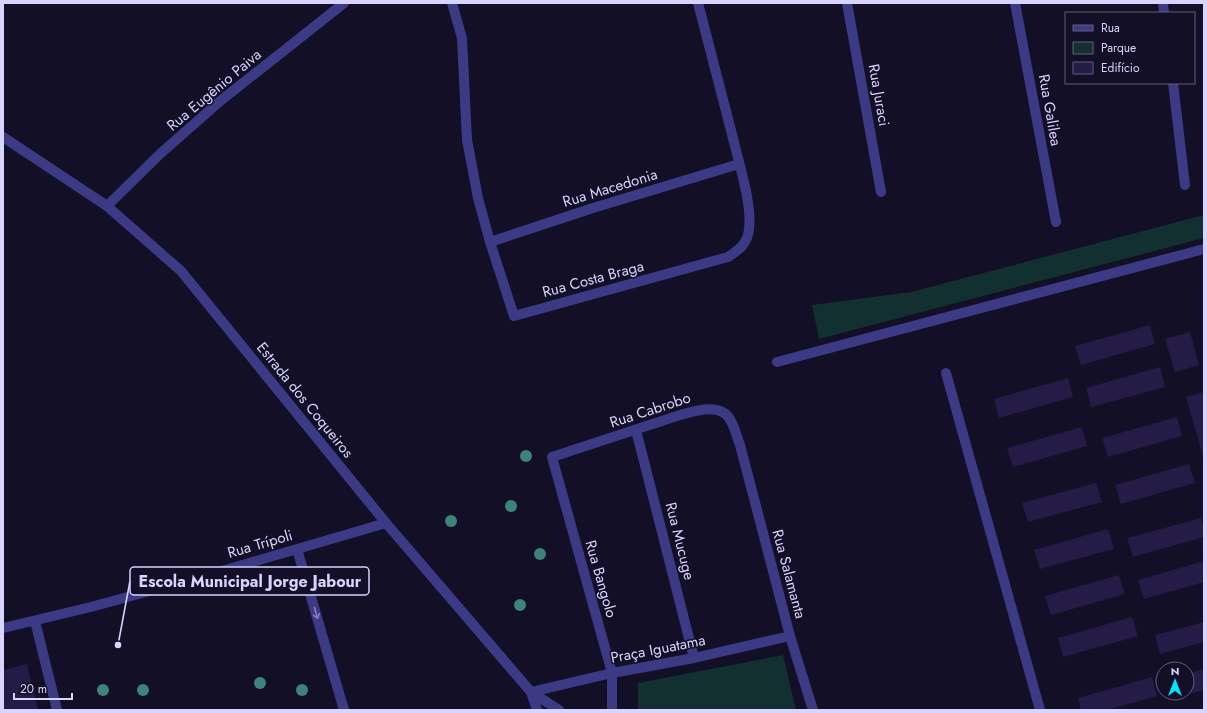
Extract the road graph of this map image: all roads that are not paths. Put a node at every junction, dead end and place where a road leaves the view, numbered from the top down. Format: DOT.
graph roads {
  1 [pos="344,3"];
  2 [pos="452,3"];
  3 [pos="698,3"];
  4 [pos="847,3"];
  5 [pos="1016,3"];
  6 [pos="1173,84"];
  7 [pos="3,137"];
  8 [pos="739,164"];
  9 [pos="1185,185"];
  10 [pos="881,192"];
  11 [pos="107,206"];
  12 [pos="1056,222"];
  13 [pos="490,242"];
  14 [pos="1204,249"];
  15 [pos="777,362"];
  16 [pos="946,373"];
  17 [pos="636,430"];
  18 [pos="740,445"];
  19 [pos="552,457"];
  20 [pos="386,523"];
  21 [pos="297,549"];
  22 [pos="35,621"];
  23 [pos="3,628"];
  24 [pos="790,636"];
  25 [pos="694,658"];
  26 [pos="612,673"];
  27 [pos="531,692"];
  28 [pos="57,710"];
  29 [pos="344,710"];
  30 [pos="536,710"];
  31 [pos="559,710"];
  32 [pos="612,710"];
  33 [pos="813,710"];
  34 [pos="1040,710"];
  1 -- 11 [label="street, Rua Eugênio Paiva"];
  2 -- 13 [label="street, Rua Costa Braga"];
  3 -- 8 [label="street, Rua Costa Braga"];
  4 -- 10 [label="street, Rua Juraci"];
  5 -- 12 [label="street, Rua Galilea"];
  6 -- 9 [label="street"];
  7 -- 11 [label="street, Estrada dos Coqueiros"];
  8 -- 13 [label="street, Rua Macedonia"];
  8 -- 13 [label="street, Rua Costa Braga"];
  11 -- 20 [label="street, Estrada dos Coqueiros"];
  14 -- 15 [label="street"];
  16 -- 34 [label="street"];
  17 -- 18 [label="street, Rua Cabrobo"];
  17 -- 19 [label="street, Rua Cabrobo"];
  17 -- 25 [label="street, Rua Mucuge"];
  18 -- 24 [label="street, Rua Salamanta"];
  19 -- 26 [label="street, Rua Bangolo"];
  20 -- 21 [label="street, Rua Trípoli"];
  20 -- 27 [label="street, Estrada dos Coqueiros"];
  21 -- 22 [label="street, Rua Trípoli"];
  21 -- 29 [label="street, one-way"];
  22 -- 23 [label="street, Rua Trípoli"];
  22 -- 28 [label="street"];
  24 -- 25 [label="street, Praça Iguatama"];
  24 -- 33 [label="street, Rua Salamanta"];
  25 -- 26 [label="street, Praça Iguatama"];
  26 -- 27 [label="street, Praça Iguatama"];
  26 -- 32 [label="street, Rua Bangolo"];
  27 -- 30 [label="street"];
  27 -- 31 [label="street, Estrada dos Coqueiros"];
}
